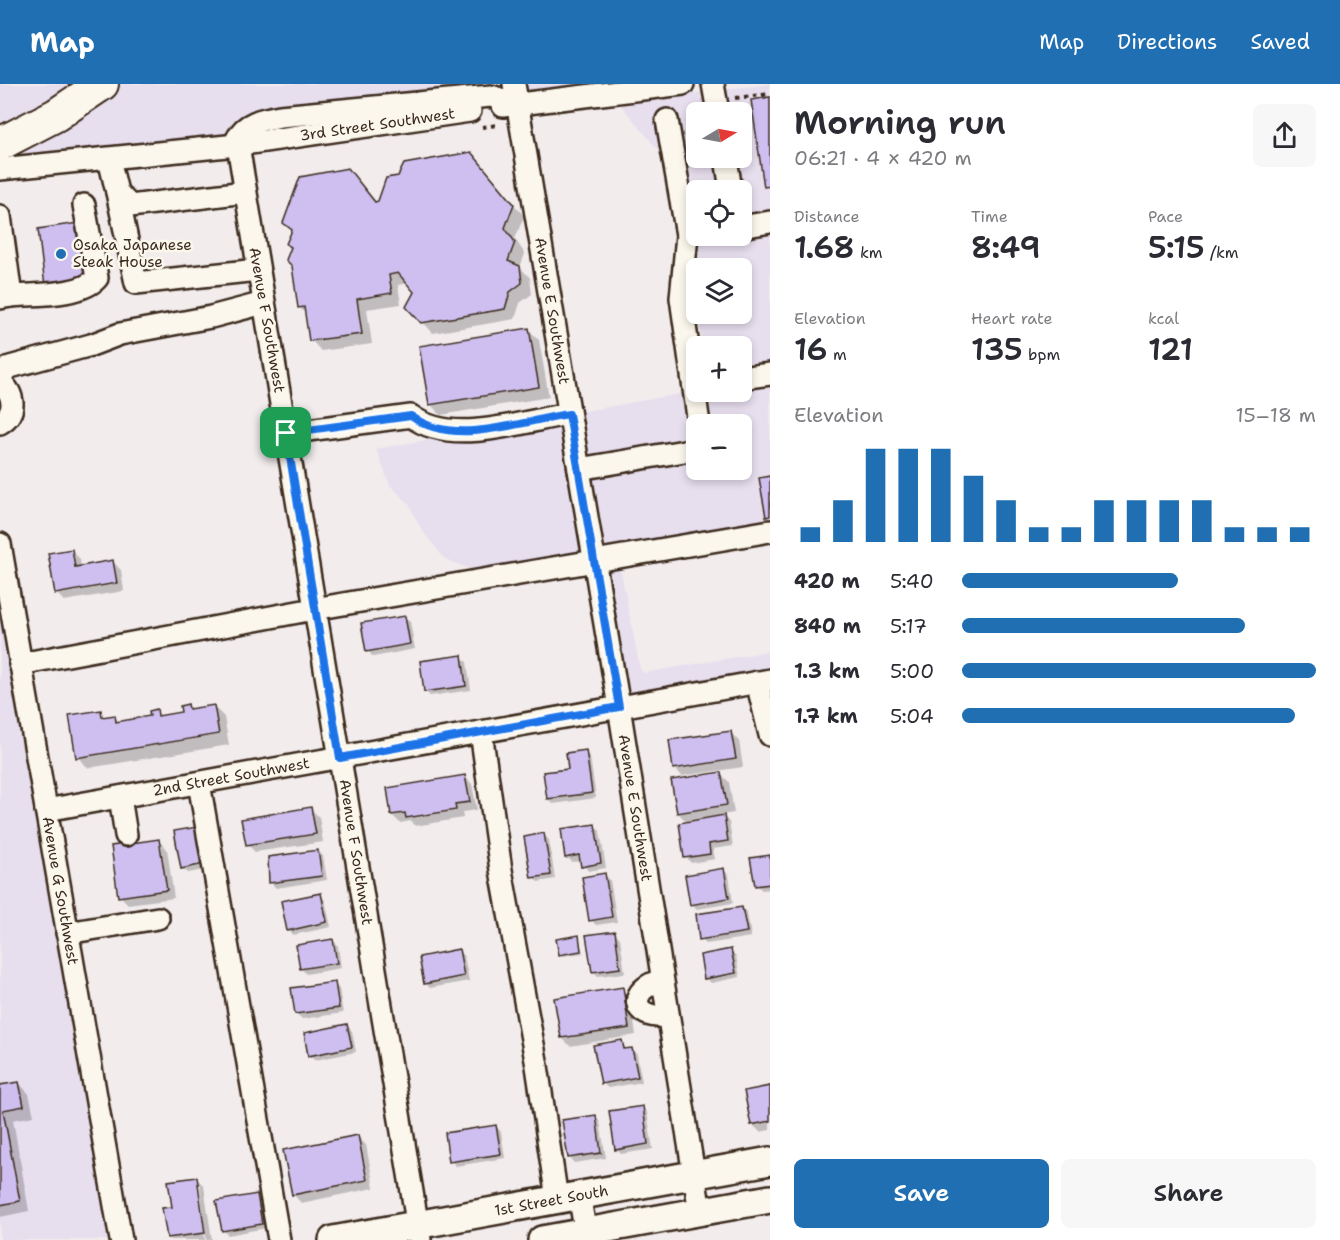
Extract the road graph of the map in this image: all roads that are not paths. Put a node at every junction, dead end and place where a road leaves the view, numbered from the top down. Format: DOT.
graph roads {
  1 [pos="102,84"];
  2 [pos="683,84"];
  3 [pos="713,84"];
  4 [pos="515,94"];
  5 [pos="716,102"];
  6 [pos="667,120"];
  7 [pos="0,144"];
  8 [pos="237,145"];
  9 [pos="109,159"];
  10 [pos="0,169"];
  11 [pos="117,192"];
  12 [pos="245,192"];
  13 [pos="84,205"];
  14 [pos="686,207"];
  15 [pos="0,216"];
  16 [pos="770,222"];
  17 [pos="752,225"];
  18 [pos="690,246"];
  19 [pos="258,270"];
  20 [pos="5,297"];
  21 [pos="264,303"];
  22 [pos="770,374"];
  23 [pos="0,375"];
  24 [pos="752,376"];
  25 [pos="0,382"];
  26 [pos="569,414"];
  27 [pos="698,414"];
  28 [pos="0,423"];
  29 [pos="286,433"];
  30 [pos="686,451"];
  31 [pos="579,469"];
  32 [pos="770,531"];
  33 [pos="0,544"];
  34 [pos="594,560"];
  35 [pos="314,609"];
  36 [pos="20,664"];
  37 [pos="764,681"];
  38 [pos="619,707"];
  39 [pos="481,732"];
  40 [pos="770,735"];
  41 [pos="340,758"];
  42 [pos="199,783"];
  43 [pos="120,797"];
  44 [pos="46,810"];
  45 [pos="126,835"];
  46 [pos="158,918"];
  47 [pos="67,933"];
  48 [pos="662,980"];
  49 [pos="668,1016"];
  50 [pos="770,1161"];
  51 [pos="693,1174"];
  52 [pos="568,1197"];
  53 [pos="770,1199"];
  54 [pos="700,1212"];
  55 [pos="418,1232"];
  56 [pos="586,1236"];
  57 [pos="121,1240"];
  58 [pos="279,1240"];
  59 [pos="333,1240"];
  60 [pos="542,1240"];
  1 -- 7 [label="highway"];
  2 -- 4 [label="street, 3rd Street Southwest"];
  3 -- 5 [label="street"];
  4 -- 8 [label="street, 3rd Street Southwest"];
  4 -- 26 [label="street, Avenue E Southwest"];
  6 -- 14 [label="street"];
  8 -- 9 [label="street, 3rd Street Southwest"];
  8 -- 12 [label="street, Avenue F Southwest"];
  9 -- 10 [label="street, 3rd Street Southwest"];
  9 -- 11 [label="street"];
  11 -- 12 [label="street"];
  11 -- 19 [label="street"];
  12 -- 19 [label="street, Avenue F Southwest"];
  13 -- 20 [label="street"];
  15 -- 20 [label="street"];
  16 -- 17 [label="street"];
  18 -- 27 [label="street"];
  19 -- 21 [label="street, Avenue F Southwest"];
  21 -- 23 [label="street"];
  21 -- 29 [label="street, Avenue F Southwest"];
  22 -- 24 [label="street"];
  25 -- 28 [label="street"];
  26 -- 29 [label="street"];
  26 -- 31 [label="street, Avenue E Southwest"];
  29 -- 35 [label="street, Avenue F Southwest"];
  30 -- 31 [label="street"];
  31 -- 34 [label="street, Avenue E Southwest"];
  32 -- 34 [label="street"];
  33 -- 36 [label="street, Avenue G Southwest"];
  34 -- 35 [label="street"];
  34 -- 38 [label="street, Avenue E Southwest"];
  35 -- 36 [label="street"];
  35 -- 41 [label="street, Avenue F Southwest"];
  36 -- 44 [label="street, Avenue G Southwest"];
  37 -- 38 [label="street, 2nd Street Southwest"];
  37 -- 40 [label="street"];
  38 -- 39 [label="street, 2nd Street Southwest"];
  38 -- 48 [label="street, Avenue E Southwest"];
  39 -- 41 [label="street, 2nd Street Southwest"];
  39 -- 52 [label="street"];
  41 -- 42 [label="street, 2nd Street Southwest"];
  41 -- 55 [label="street, Avenue F Southwest"];
  42 -- 43 [label="street, 2nd Street Southwest"];
  42 -- 58 [label="street"];
  43 -- 44 [label="street, 2nd Street Southwest"];
  43 -- 45 [label="street"];
  44 -- 47 [label="street, Avenue G Southwest"];
  46 -- 47 [label="street"];
  47 -- 57 [label="street, Avenue G Southwest"];
  48 -- 49 [label="street, Avenue E Southwest"];
  48 -- 49 [label="street"];
  49 -- 51 [label="street, Avenue E Southwest"];
  50 -- 51 [label="main road, 1st Street South"];
  51 -- 52 [label="main road, 1st Street South"];
  51 -- 54 [label="street, Avenue E Southwest"];
  52 -- 55 [label="main road, 1st Street South"];
  52 -- 56 [label="street"];
  53 -- 54 [label="main road"];
  54 -- 56 [label="main road"];
  55 -- 59 [label="main road, 1st Street South"];
  56 -- 60 [label="main road"];
}
